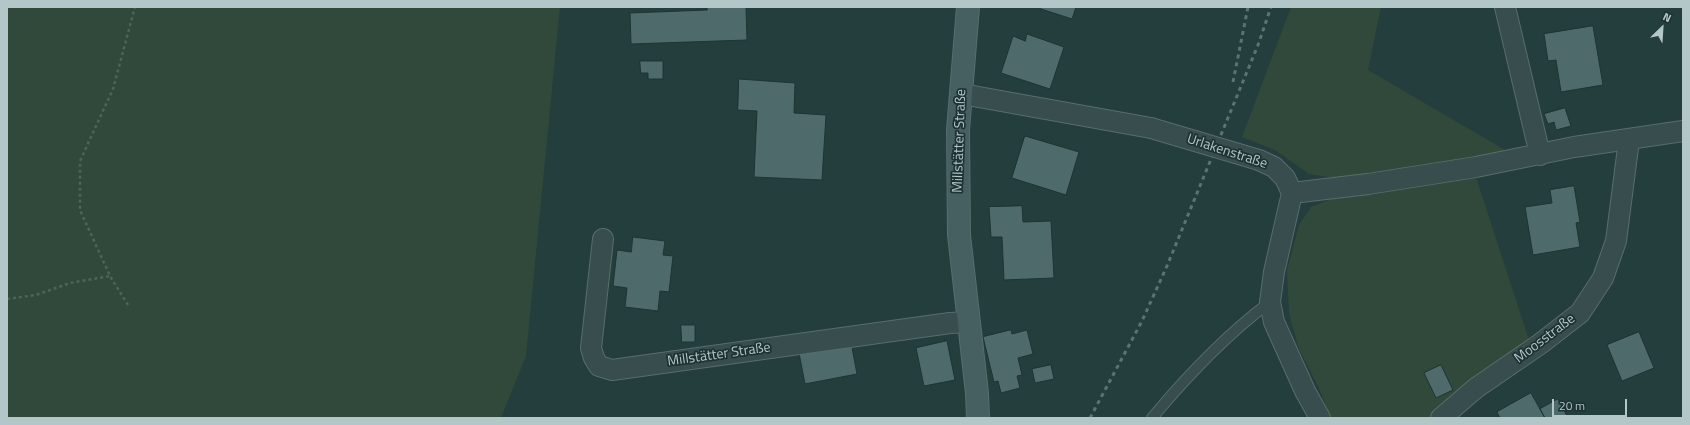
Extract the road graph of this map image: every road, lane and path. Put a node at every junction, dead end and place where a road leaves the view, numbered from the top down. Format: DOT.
graph roads {
  1 [pos="135,7"];
  2 [pos="968,7"];
  3 [pos="1505,7"];
  4 [pos="962,94"];
  5 [pos="1683,131"];
  6 [pos="1630,140"];
  7 [pos="1540,155"];
  8 [pos="1292,193"];
  9 [pos="603,239"];
  10 [pos="110,276"];
  11 [pos="7,299"];
  12 [pos="1270,302"];
  13 [pos="128,305"];
  14 [pos="968,322"];
  15 [pos="978,418"];
  16 [pos="1152,418"];
  17 [pos="1320,418"];
  18 [pos="1440,418"];
  1 -- 10 [label="path"];
  2 -- 4 [label="street, Millstätter Straße"];
  3 -- 7 [label="street"];
  4 -- 8 [label="street, Urlakenstraße, bridge"];
  4 -- 14 [label="street, Millstätter Straße"];
  5 -- 6 [label="street"];
  6 -- 7 [label="street"];
  6 -- 18 [label="street, Moosstraße"];
  7 -- 8 [label="street"];
  8 -- 12 [label="street"];
  9 -- 14 [label="street, Millstätter Straße"];
  10 -- 11 [label="path"];
  10 -- 13 [label="path"];
  12 -- 16 [label="lane"];
  12 -- 17 [label="street"];
  14 -- 15 [label="street, Millstätter Straße"];
}
